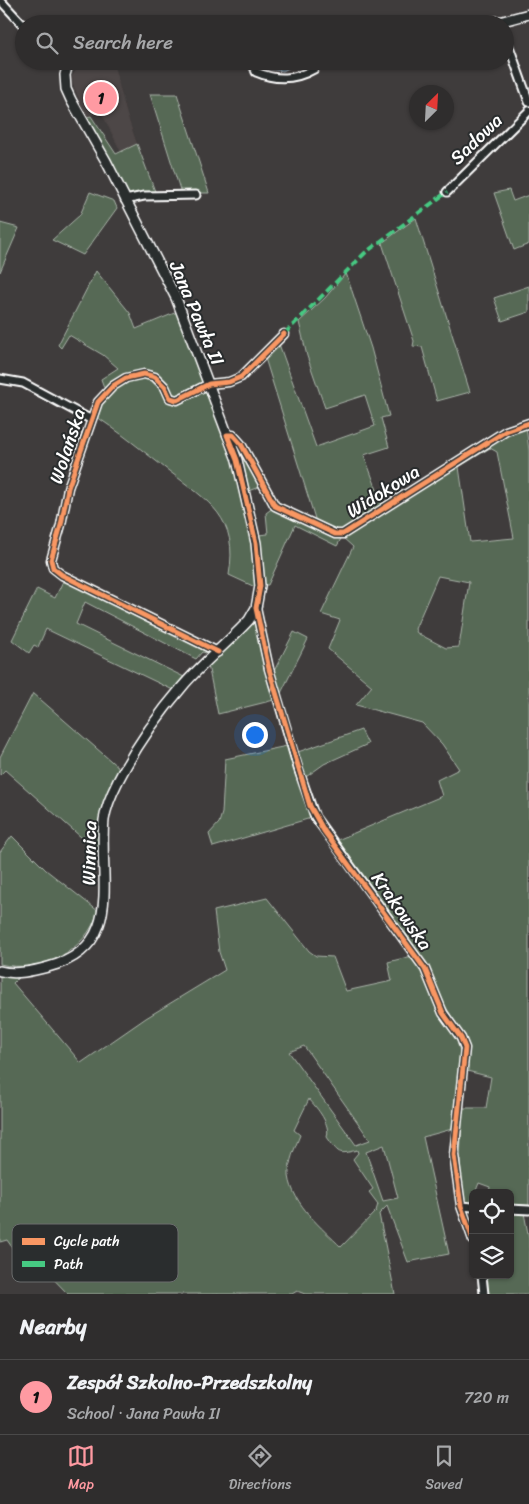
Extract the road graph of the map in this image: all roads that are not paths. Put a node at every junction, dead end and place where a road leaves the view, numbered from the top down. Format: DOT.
graph roads {
  1 [pos="0,0"];
  2 [pos="529,14"];
  3 [pos="15,16"];
  4 [pos="514,19"];
  5 [pos="514,60"];
  6 [pos="66,70"];
  7 [pos="255,70"];
  8 [pos="312,70"];
  9 [pos="529,102"];
  10 [pos="529,111"];
  11 [pos="447,192"];
  12 [pos="196,195"];
  13 [pos="125,200"];
  14 [pos="284,334"];
  15 [pos="0,379"];
  16 [pos="209,384"];
  17 [pos="90,419"];
  18 [pos="529,423"];
  19 [pos="227,436"];
  20 [pos="256,608"];
  21 [pos="218,652"];
  22 [pos="183,686"];
  23 [pos="0,971"];
  24 [pos="461,1206"];
  25 [pos="469,1207"];
  26 [pos="514,1209"];
  27 [pos="529,1210"];
  28 [pos="471,1234"];
  29 [pos="482,1279"];
  30 [pos="484,1294"];
  1 -- 3 [label="street"];
  2 -- 4 [label="street"];
  5 -- 9 [label="street"];
  6 -- 13 [label="street, Jana Pawła II"];
  7 -- 8 [label="street"];
  10 -- 11 [label="street, Sadowa"];
  12 -- 13 [label="street"];
  13 -- 16 [label="street, Jana Pawła II"];
  14 -- 16 [label="street"];
  15 -- 17 [label="street, Wolańska"];
  16 -- 17 [label="street, Wolańska"];
  16 -- 19 [label="street, Jana Pawła II"];
  17 -- 21 [label="street, Wolańska"];
  18 -- 19 [label="street, Widokowa"];
  19 -- 20 [label="street, Jana Pawła II"];
  20 -- 21 [label="street, Jana Pawła II"];
  20 -- 24 [label="street, Krakowska"];
  21 -- 22 [label="street, Jana Pawła II"];
  22 -- 23 [label="street, Winnica"];
  24 -- 25 [label="street"];
  24 -- 28 [label="street, Krakowska"];
  26 -- 27 [label="street"];
  29 -- 30 [label="street"];
}
